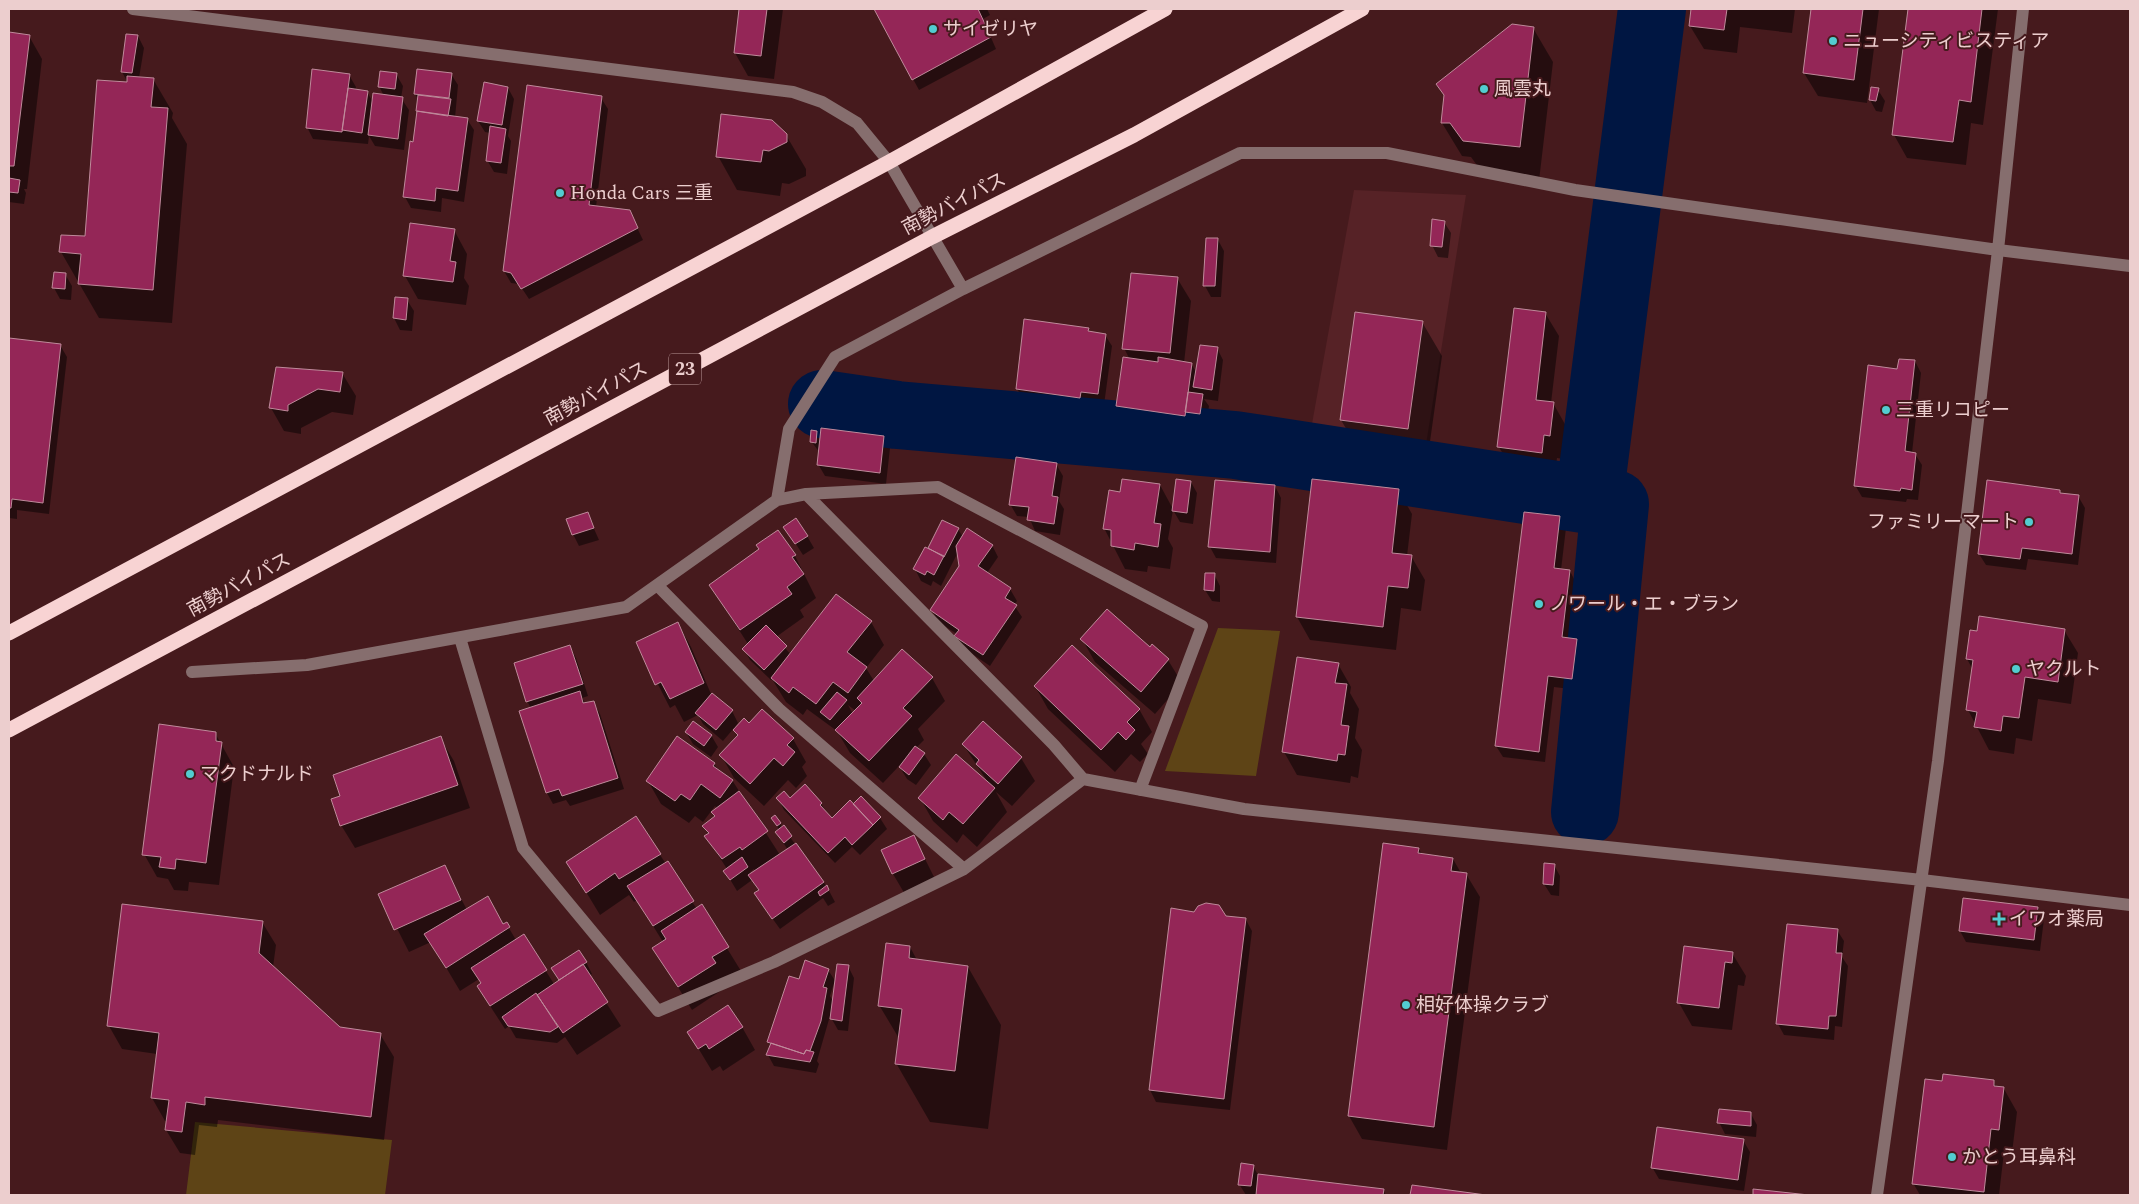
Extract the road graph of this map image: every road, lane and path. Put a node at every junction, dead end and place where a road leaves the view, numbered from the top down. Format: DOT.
graph roads {
  1 [pos="133,9"];
  2 [pos="1165,9"];
  3 [pos="1362,9"];
  4 [pos="2023,9"];
  5 [pos="889,162"];
  6 [pos="932,237"];
  7 [pos="1998,250"];
  8 [pos="2130,266"];
  9 [pos="963,289"];
  10 [pos="806,494"];
  11 [pos="777,500"];
  12 [pos="657,585"];
  13 [pos="9,632"];
  14 [pos="460,638"];
  15 [pos="192,672"];
  16 [pos="9,730"];
  17 [pos="1083,779"];
  18 [pos="1140,790"];
  19 [pos="964,869"];
  20 [pos="1922,880"];
  21 [pos="2130,905"];
  22 [pos="1877,1195"];
  1 -- 5 [label="street"];
  2 -- 5 [label="highway"];
  3 -- 6 [label="highway, 南勢バイパス / 23"];
  4 -- 7 [label="street"];
  5 -- 6 [label="street"];
  5 -- 13 [label="highway"];
  6 -- 9 [label="street"];
  6 -- 16 [label="highway, 南勢バイパス / 23"];
  7 -- 8 [label="street"];
  7 -- 9 [label="street"];
  7 -- 20 [label="street"];
  9 -- 11 [label="street"];
  10 -- 11 [label="street"];
  10 -- 17 [label="street"];
  10 -- 18 [label="street"];
  11 -- 12 [label="street"];
  12 -- 14 [label="street"];
  12 -- 19 [label="street"];
  14 -- 15 [label="street"];
  14 -- 19 [label="street"];
  17 -- 18 [label="street"];
  17 -- 19 [label="street"];
  18 -- 20 [label="street"];
  20 -- 21 [label="street"];
  20 -- 22 [label="street"];
}
